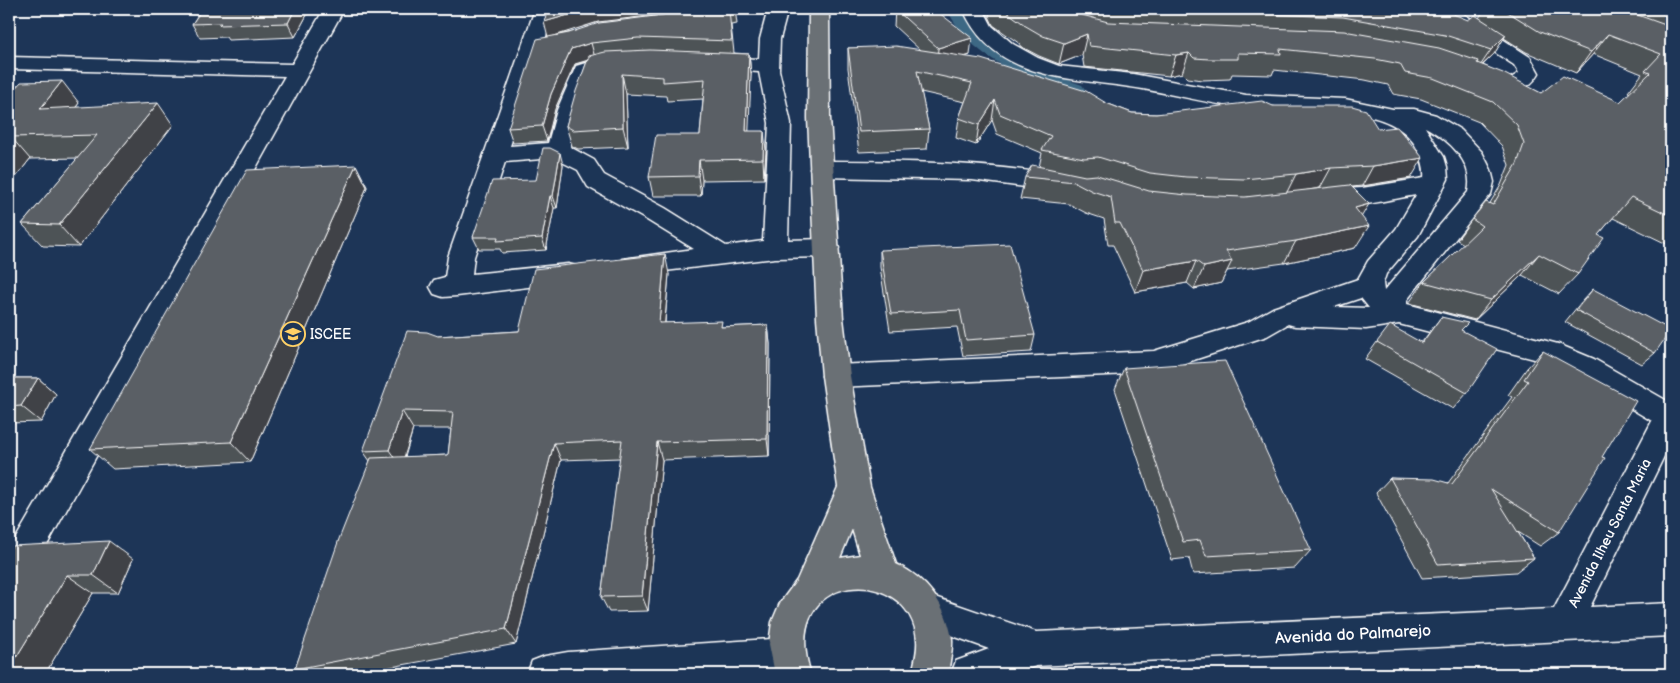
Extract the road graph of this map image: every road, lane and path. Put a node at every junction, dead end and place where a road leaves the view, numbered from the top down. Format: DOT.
graph roads {
  1 [pos="334,9"];
  2 [pos="545,9"];
  3 [pos="778,9"];
  4 [pos="819,9"];
  5 [pos="973,9"];
  6 [pos="1444,9"];
  7 [pos="639,62"];
  8 [pos="694,62"];
  9 [pos="9,63"];
  10 [pos="769,66"];
  11 [pos="300,70"];
  12 [pos="1467,75"];
  13 [pos="1393,116"];
  14 [pos="558,150"];
  15 [pos="495,154"];
  16 [pos="822,169"];
  17 [pos="1434,184"];
  18 [pos="1085,187"];
  19 [pos="1303,200"];
  20 [pos="826,248"];
  21 [pos="775,249"];
  22 [pos="722,255"];
  23 [pos="1370,285"];
  24 [pos="1399,314"];
  25 [pos="1282,315"];
  26 [pos="836,376"];
  27 [pos="1670,415"];
  28 [pos="854,487"];
  29 [pos="883,575"];
  30 [pos="9,581"];
  31 [pos="809,591"];
  32 [pos="926,610"];
  33 [pos="1671,620"];
  34 [pos="1563,626"];
  35 [pos="1036,649"];
  36 [pos="790,665"];
  37 [pos="545,674"];
  38 [pos="930,674"];
  39 [pos="969,674"];
  1 -- 11 [label="street"];
  2 -- 15 [label="street"];
  3 -- 10 [label="street"];
  4 -- 16 [label="main road"];
  5 -- 13 [label="street"];
  6 -- 12 [label="street"];
  7 -- 14 [label="street"];
  8 -- 10 [label="street"];
  9 -- 11 [label="street"];
  10 -- 21 [label="street"];
  11 -- 30 [label="street"];
  13 -- 17 [label="street"];
  13 -- 24 [label="street"];
  14 -- 15 [label="street"];
  14 -- 22 [label="street"];
  15 -- 22 [label="street"];
  16 -- 18 [label="street"];
  16 -- 20 [label="main road"];
  17 -- 19 [label="street"];
  17 -- 23 [label="street"];
  20 -- 21 [label="street"];
  20 -- 26 [label="main road"];
  21 -- 22 [label="street"];
  23 -- 24 [label="street"];
  23 -- 25 [label="street"];
  24 -- 25 [label="street"];
  24 -- 27 [label="street"];
  25 -- 26 [label="street"];
  26 -- 28 [label="main road"];
  27 -- 34 [label="street, Avenida Ilheu Santa Maria"];
  28 -- 29 [label="main road"];
  28 -- 31 [label="main road"];
  29 -- 31 [label="main road"];
  29 -- 32 [label="main road"];
  31 -- 36 [label="main road"];
  32 -- 35 [label="street, Avenida do Palmarejo"];
  32 -- 38 [label="main road"];
  33 -- 34 [label="street, Avenida do Palmarejo"];
  34 -- 35 [label="street, Avenida do Palmarejo"];
  35 -- 39 [label="street, Avenida do Palmarejo"];
  36 -- 37 [label="street"];
}
